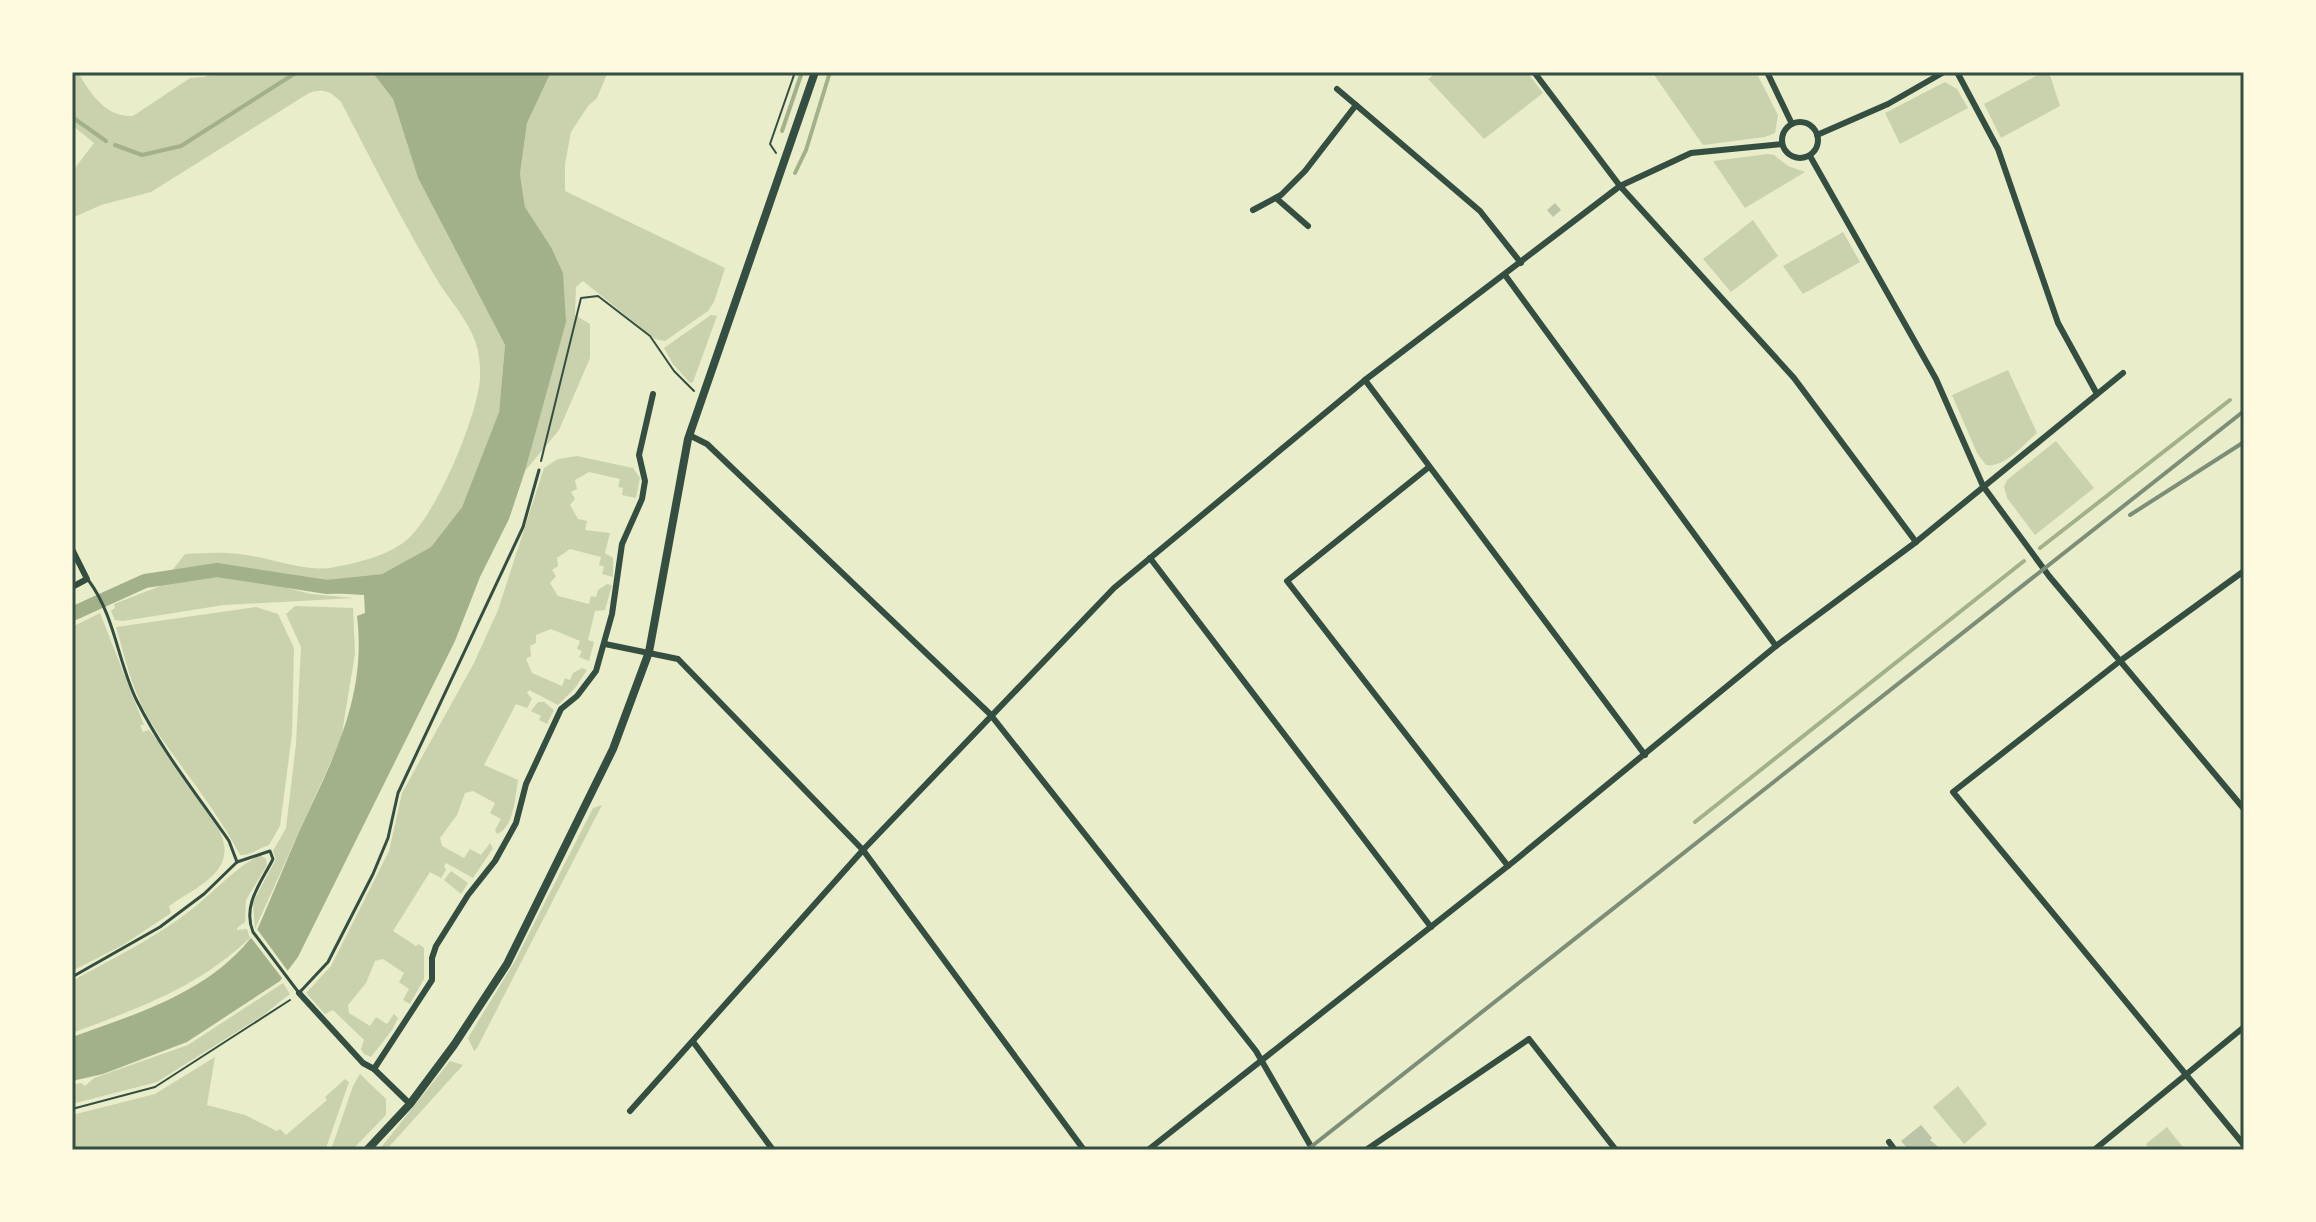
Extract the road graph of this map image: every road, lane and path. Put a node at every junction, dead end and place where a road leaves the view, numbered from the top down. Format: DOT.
graph roads {
  1 [pos="795,72"];
  2 [pos="815,72"];
  3 [pos="1534,72"];
  4 [pos="1767,72"];
  5 [pos="1944,72"];
  6 [pos="1957,72"];
  7 [pos="1337,89"];
  8 [pos="1356,105"];
  9 [pos="1792,124"];
  10 [pos="1817,135"];
  11 [pos="1782,144"];
  12 [pos="1810,156"];
  13 [pos="782,164"];
  14 [pos="1620,186"];
  15 [pos="1276,198"];
  16 [pos="1253,210"];
  17 [pos="1308,226"];
  18 [pos="1521,263"];
  19 [pos="1505,275"];
  20 [pos="2123,373"];
  21 [pos="1365,380"];
  22 [pos="653,394"];
  23 [pos="2097,394"];
  24 [pos="701,395"];
  25 [pos="689,435"];
  26 [pos="1429,467"];
  27 [pos="539,470"];
  28 [pos="1983,486"];
  29 [pos="1916,542"];
  30 [pos="72,549"];
  31 [pos="1150,558"];
  32 [pos="2244,571"];
  33 [pos="87,579"];
  34 [pos="72,587"];
  35 [pos="605,644"];
  36 [pos="1776,646"];
  37 [pos="649,652"];
  38 [pos="2120,661"];
  39 [pos="990,714"];
  40 [pos="1645,755"];
  41 [pos="2244,809"];
  42 [pos="863,850"];
  43 [pos="237,862"];
  44 [pos="1508,866"];
  45 [pos="1431,927"];
  46 [pos="72,977"];
  47 [pos="298,992"];
  48 [pos="2244,1027"];
  49 [pos="694,1043"];
  50 [pos="1261,1059"];
  51 [pos="374,1069"];
  52 [pos="2187,1075"];
  53 [pos="410,1104"];
  54 [pos="72,1109"];
  55 [pos="630,1111"];
  56 [pos="1889,1142"];
  57 [pos="2244,1145"];
  58 [pos="1312,1148"];
  59 [pos="367,1150"];
  60 [pos="773,1150"];
  61 [pos="1084,1150"];
  62 [pos="1148,1150"];
  63 [pos="1366,1150"];
  64 [pos="1616,1150"];
  65 [pos="1895,1150"];
  66 [pos="2094,1150"];
  1 -- 13 [label="path"];
  2 -- 13 [label="street"];
  3 -- 14 [label="street"];
  4 -- 9 [label="street"];
  5 -- 10 [label="street"];
  6 -- 23 [label="street"];
  7 -- 8 [label="street"];
  8 -- 15 [label="street"];
  8 -- 18 [label="street"];
  9 -- 10 [label="street"];
  9 -- 11 [label="street"];
  10 -- 12 [label="street"];
  11 -- 12 [label="street"];
  11 -- 14 [label="street"];
  12 -- 28 [label="street"];
  13 -- 24 [label="street"];
  14 -- 18 [label="street"];
  14 -- 29 [label="street"];
  15 -- 16 [label="street"];
  15 -- 17 [label="street"];
  18 -- 19 [label="street"];
  19 -- 21 [label="street"];
  19 -- 36 [label="street"];
  20 -- 23 [label="street"];
  21 -- 26 [label="street"];
  21 -- 31 [label="street"];
  22 -- 35 [label="street"];
  23 -- 28 [label="street"];
  24 -- 25 [label="street"];
  24 -- 27 [label="path"];
  25 -- 37 [label="street"];
  25 -- 39 [label="street"];
  26 -- 40 [label="street"];
  26 -- 44 [label="street"];
  27 -- 47 [label="lane"];
  28 -- 29 [label="street"];
  28 -- 38 [label="street"];
  29 -- 36 [label="street"];
  30 -- 33 [label="street"];
  31 -- 39 [label="street"];
  31 -- 45 [label="street"];
  32 -- 38 [label="street"];
  33 -- 34 [label="street"];
  33 -- 43 [label="lane"];
  35 -- 37 [label="street"];
  35 -- 51 [label="street"];
  36 -- 40 [label="street"];
  37 -- 42 [label="street"];
  37 -- 53 [label="street"];
  38 -- 41 [label="street"];
  38 -- 52 [label="street"];
  39 -- 42 [label="street"];
  39 -- 50 [label="street"];
  40 -- 44 [label="street"];
  42 -- 49 [label="street"];
  42 -- 61 [label="street"];
  43 -- 46 [label="lane"];
  43 -- 47 [label="lane"];
  44 -- 45 [label="street"];
  45 -- 50 [label="street"];
  47 -- 51 [label="street"];
  47 -- 54 [label="path"];
  48 -- 52 [label="street"];
  49 -- 55 [label="street"];
  49 -- 60 [label="street"];
  50 -- 58 [label="street"];
  50 -- 62 [label="street"];
  51 -- 53 [label="street"];
  52 -- 57 [label="street"];
  52 -- 66 [label="street"];
  53 -- 59 [label="street"];
  56 -- 65 [label="street"];
  63 -- 64 [label="street"];
}
